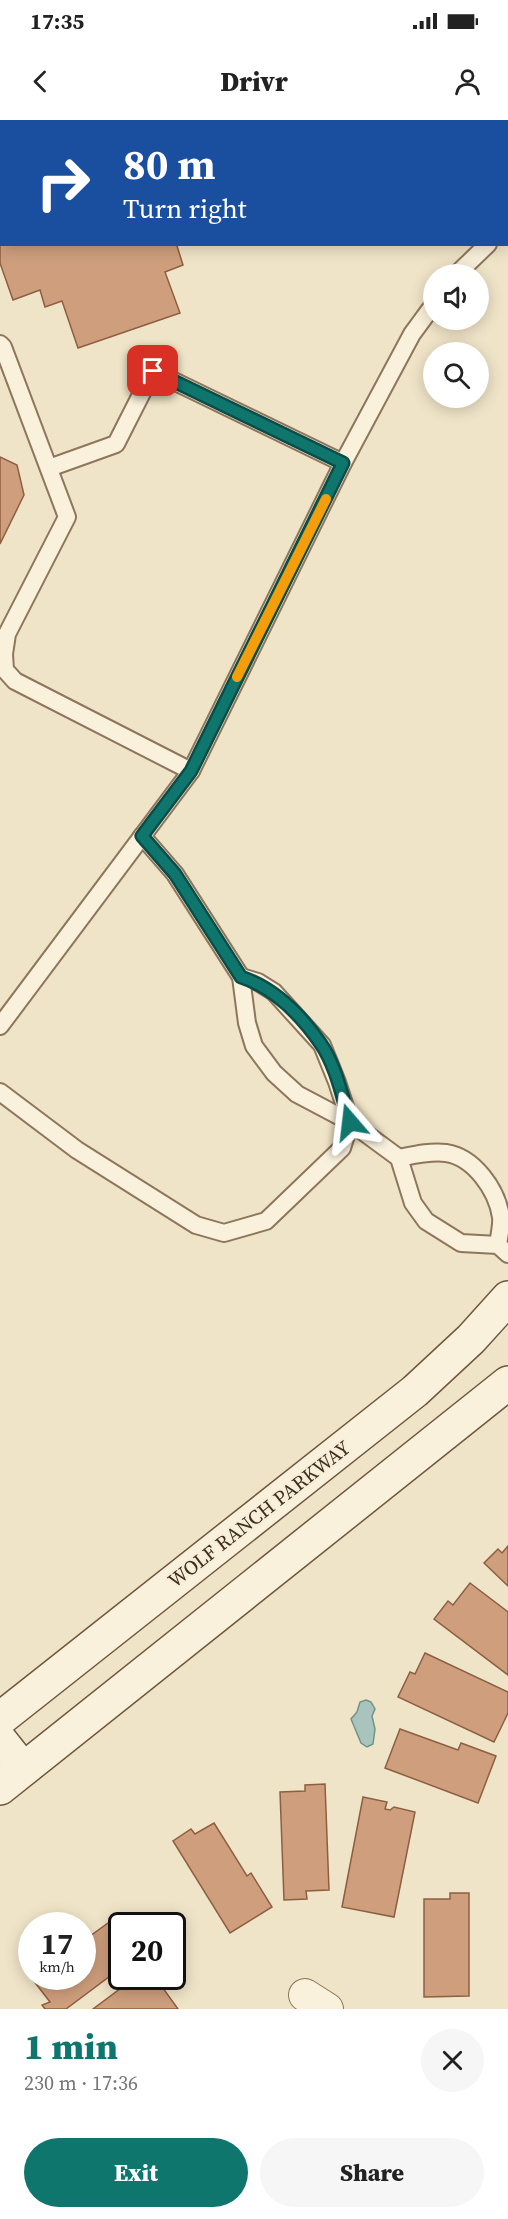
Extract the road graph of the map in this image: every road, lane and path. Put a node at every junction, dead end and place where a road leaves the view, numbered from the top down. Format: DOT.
graph roads {
  1 [pos="486,246"];
  2 [pos="467,264"];
  3 [pos="423,319"];
  4 [pos="0,344"];
  5 [pos="343,463"];
  6 [pos="49,468"];
  7 [pos="191,771"];
  8 [pos="142,836"];
  9 [pos="241,977"];
  10 [pos="0,1026"];
  11 [pos="0,1092"];
  12 [pos="350,1122"];
  13 [pos="399,1158"];
  14 [pos="503,1249"];
  15 [pos="508,1298"];
  16 [pos="508,1383"];
  17 [pos="0,1719"];
  18 [pos="0,1740"];
  19 [pos="12,1778"];
  1 -- 2 [label="lane"];
  3 -- 5 [label="lane"];
  4 -- 6 [label="lane"];
  5 -- 6 [label="lane"];
  5 -- 7 [label="lane"];
  6 -- 7 [label="lane"];
  7 -- 8 [label="lane"];
  8 -- 9 [label="lane"];
  8 -- 10 [label="lane"];
  9 -- 12 [label="lane"];
  9 -- 12 [label="lane"];
  11 -- 12 [label="lane"];
  12 -- 13 [label="lane"];
  13 -- 14 [label="lane"];
  13 -- 14 [label="lane"];
  15 -- 17 [label="street, WOLF RANCH PARKWAY"];
  16 -- 19 [label="street"];
  18 -- 19 [label="street"];
}
